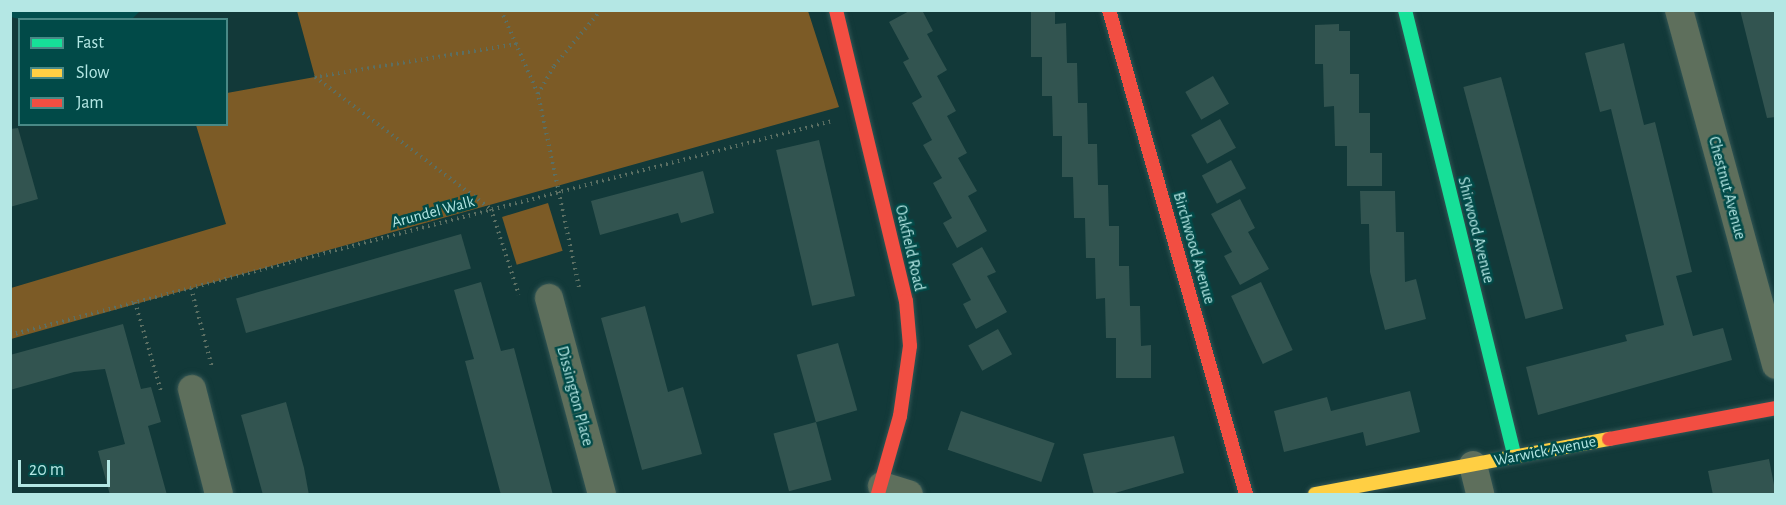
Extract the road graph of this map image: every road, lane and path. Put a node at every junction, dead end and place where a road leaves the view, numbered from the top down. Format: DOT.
graph roads {
  1 [pos="501,10"];
  2 [pos="601,10"];
  3 [pos="836,10"];
  4 [pos="1109,10"];
  5 [pos="1405,10"];
  6 [pos="1678,10"];
  7 [pos="517,44"];
  8 [pos="538,94"];
  9 [pos="862,113"];
  10 [pos="556,192"];
  11 [pos="491,209"];
  12 [pos="191,288"];
  13 [pos="549,298"];
  14 [pos="135,302"];
  15 [pos="10,335"];
  16 [pos="1776,365"];
  17 [pos="192,389"];
  18 [pos="1776,408"];
  19 [pos="1515,457"];
  20 [pos="1473,465"];
  21 [pos="890,492"];
  22 [pos="219,495"];
  23 [pos="602,495"];
  24 [pos="1246,495"];
  25 [pos="1316,495"];
  26 [pos="1480,495"];
  1 -- 7 [label="path"];
  2 -- 8 [label="path"];
  3 -- 9 [label="street, Oakfield Road"];
  4 -- 24 [label="street, Birchwood Avenue"];
  5 -- 19 [label="street, Shirwood Avenue"];
  6 -- 16 [label="street, Chestnut Avenue"];
  7 -- 8 [label="path"];
  7 -- 11 [label="path"];
  8 -- 10 [label="path"];
  9 -- 10 [label="path, Arundel Walk"];
  9 -- 21 [label="street, Oakfield Road"];
  10 -- 11 [label="path, Arundel Walk"];
  10 -- 13 [label="path"];
  11 -- 12 [label="path, Arundel Walk"];
  11 -- 13 [label="path"];
  12 -- 14 [label="path, Arundel Walk"];
  12 -- 17 [label="path"];
  13 -- 23 [label="street, Dissington Place"];
  14 -- 15 [label="path, Arundel Walk"];
  14 -- 17 [label="path"];
  17 -- 22 [label="street"];
  18 -- 19 [label="street, Warwick Avenue"];
  19 -- 20 [label="street, Warwick Avenue"];
  20 -- 25 [label="street, Warwick Avenue"];
  20 -- 26 [label="street"];
}
